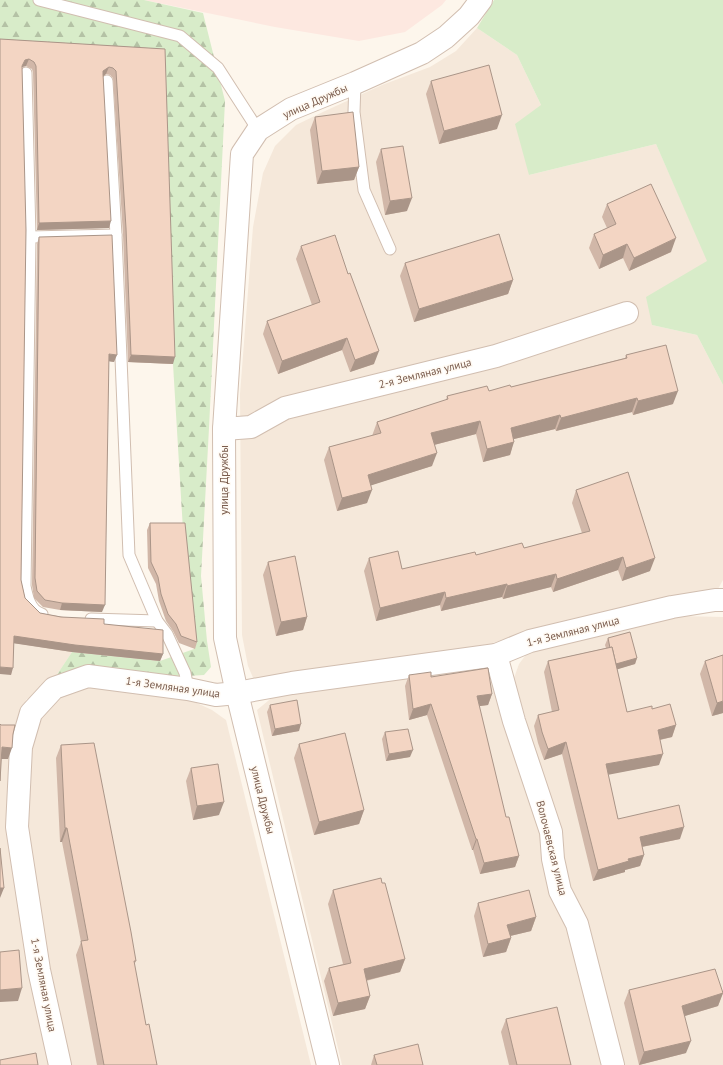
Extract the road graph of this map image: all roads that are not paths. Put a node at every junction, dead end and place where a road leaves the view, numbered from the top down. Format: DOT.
graph roads {
  1 [pos="39,0"];
  2 [pos="475,8"];
  3 [pos="26,73"];
  4 [pos="107,81"];
  5 [pos="355,83"];
  6 [pos="258,130"];
  7 [pos="116,235"];
  8 [pos="30,237"];
  9 [pos="390,249"];
  10 [pos="627,313"];
  11 [pos="224,429"];
  12 [pos="723,600"];
  13 [pos="52,616"];
  14 [pos="80,618"];
  15 [pos="157,621"];
  16 [pos="496,655"];
  17 [pos="188,689"];
  18 [pos="237,693"];
  19 [pos="60,1065"];
  20 [pos="328,1065"];
  21 [pos="613,1065"];
  1 -- 6 [label="lane"];
  2 -- 5 [label="street, улица Дружбы"];
  3 -- 8 [label="lane"];
  4 -- 7 [label="lane"];
  5 -- 6 [label="street, улица Дружбы"];
  5 -- 9 [label="lane"];
  6 -- 11 [label="street, улица Дружбы"];
  7 -- 8 [label="lane"];
  7 -- 15 [label="lane"];
  8 -- 13 [label="lane"];
  10 -- 11 [label="street, 2-я Земляная улица"];
  11 -- 18 [label="street, улица Дружбы"];
  12 -- 16 [label="street, 1-я Земляная улица"];
  14 -- 15 [label="lane"];
  15 -- 17 [label="lane"];
  16 -- 18 [label="street, 1-я Земляная улица"];
  16 -- 21 [label="street, Волочаевская улица"];
  17 -- 18 [label="street, 1-я Земляная улица"];
  17 -- 19 [label="street, 1-я Земляная улица"];
  18 -- 20 [label="street, улица Дружбы"];
}
